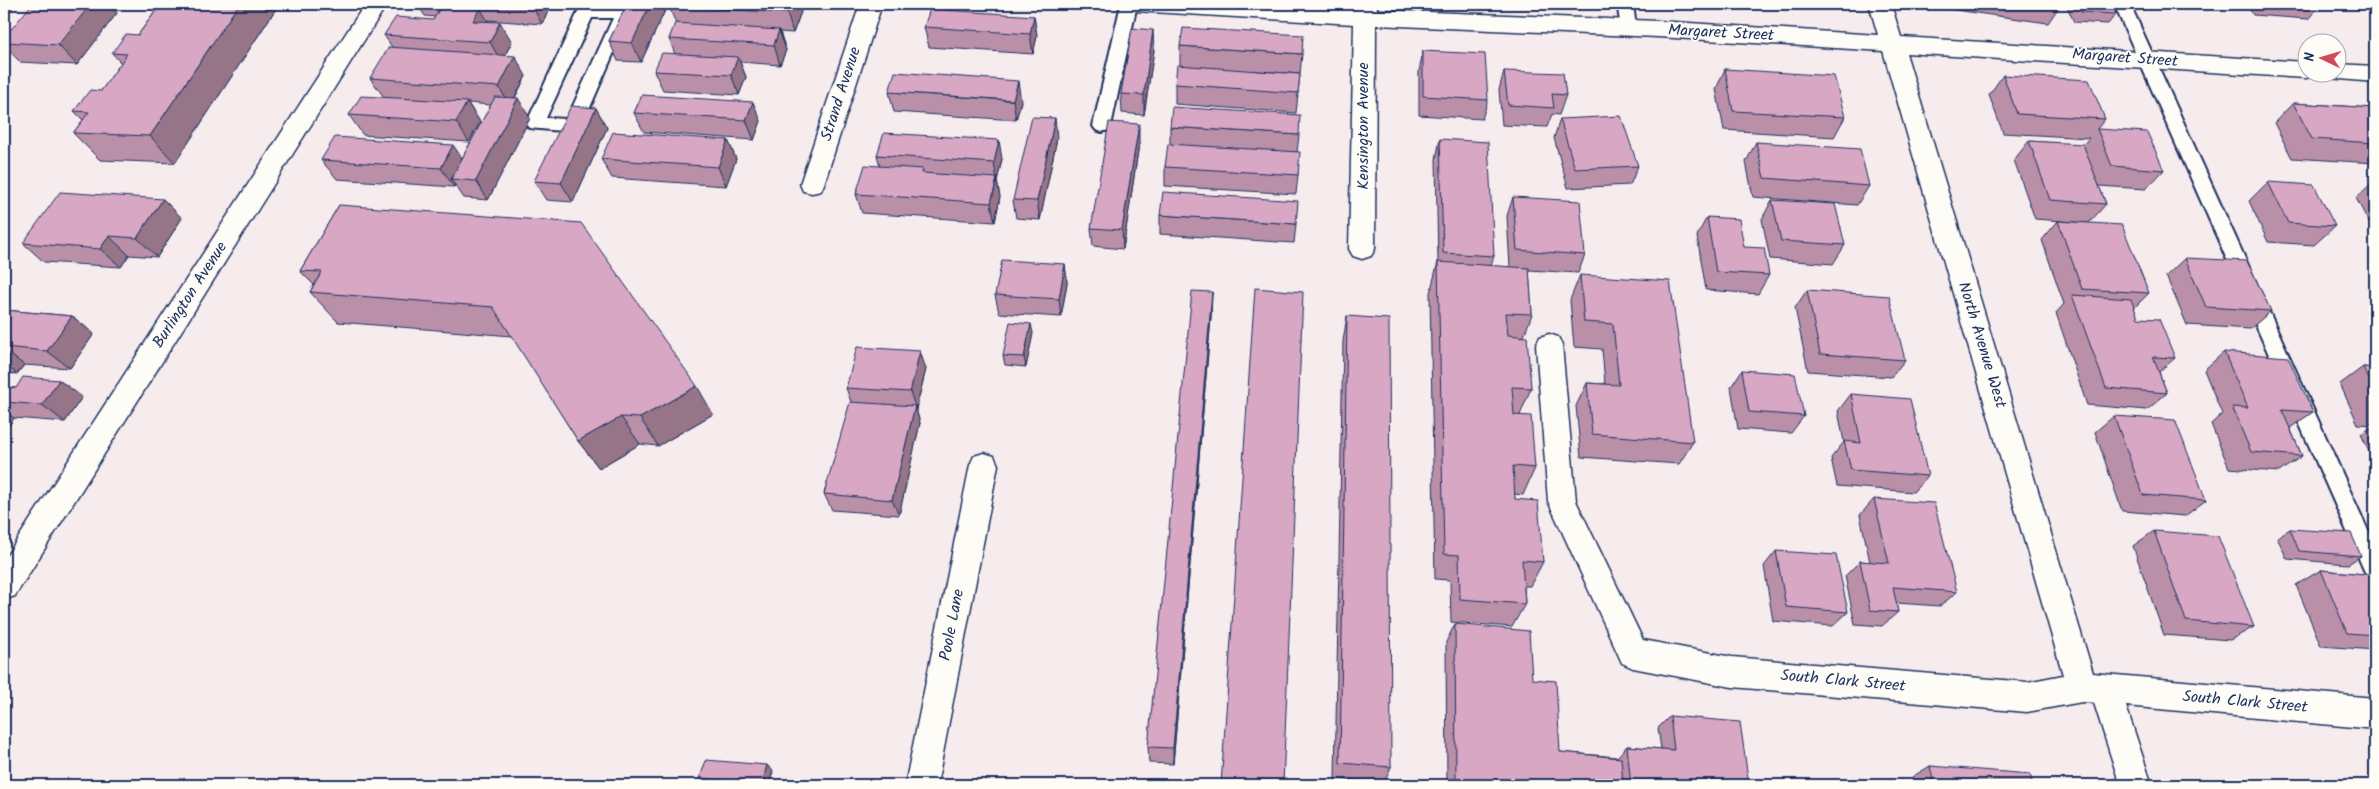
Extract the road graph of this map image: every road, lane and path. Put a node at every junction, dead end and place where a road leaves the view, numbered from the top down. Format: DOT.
graph roads {
  1 [pos="376,4"];
  2 [pos="871,4"];
  3 [pos="1128,4"];
  4 [pos="1135,4"];
  5 [pos="1625,4"];
  6 [pos="1880,4"];
  7 [pos="2122,4"];
  8 [pos="606,8"];
  9 [pos="1366,10"];
  10 [pos="1628,28"];
  11 [pos="1893,43"];
  12 [pos="2146,60"];
  13 [pos="2296,69"];
  14 [pos="2346,73"];
  15 [pos="2375,74"];
  16 [pos="1102,126"];
  17 [pos="812,184"];
  18 [pos="1362,249"];
  19 [pos="1550,345"];
  20 [pos="984,465"];
  21 [pos="9,569"];
  22 [pos="2375,570"];
  23 [pos="2094,688"];
  24 [pos="2375,714"];
  25 [pos="921,785"];
  26 [pos="2136,785"];
  1 -- 21 [label="street, Burlington Avenue"];
  2 -- 17 [label="street, Strand Avenue"];
  3 -- 16 [label="lane"];
  4 -- 9 [label="street, Margaret Street"];
  5 -- 10 [label="lane"];
  6 -- 11 [label="street, North Avenue West"];
  7 -- 12 [label="lane"];
  8 -- 8 [label="lane"];
  9 -- 10 [label="street, Margaret Street"];
  9 -- 18 [label="street, Kensington Avenue"];
  10 -- 11 [label="street, Margaret Street"];
  11 -- 12 [label="street, Margaret Street"];
  11 -- 23 [label="street, North Avenue West"];
  12 -- 13 [label="street, Margaret Street"];
  12 -- 22 [label="lane"];
  14 -- 15 [label="street"];
  19 -- 23 [label="street, South Clark Street"];
  20 -- 25 [label="street, Poole Lane"];
  23 -- 24 [label="street, South Clark Street"];
  23 -- 26 [label="street, North Avenue West"];
}
